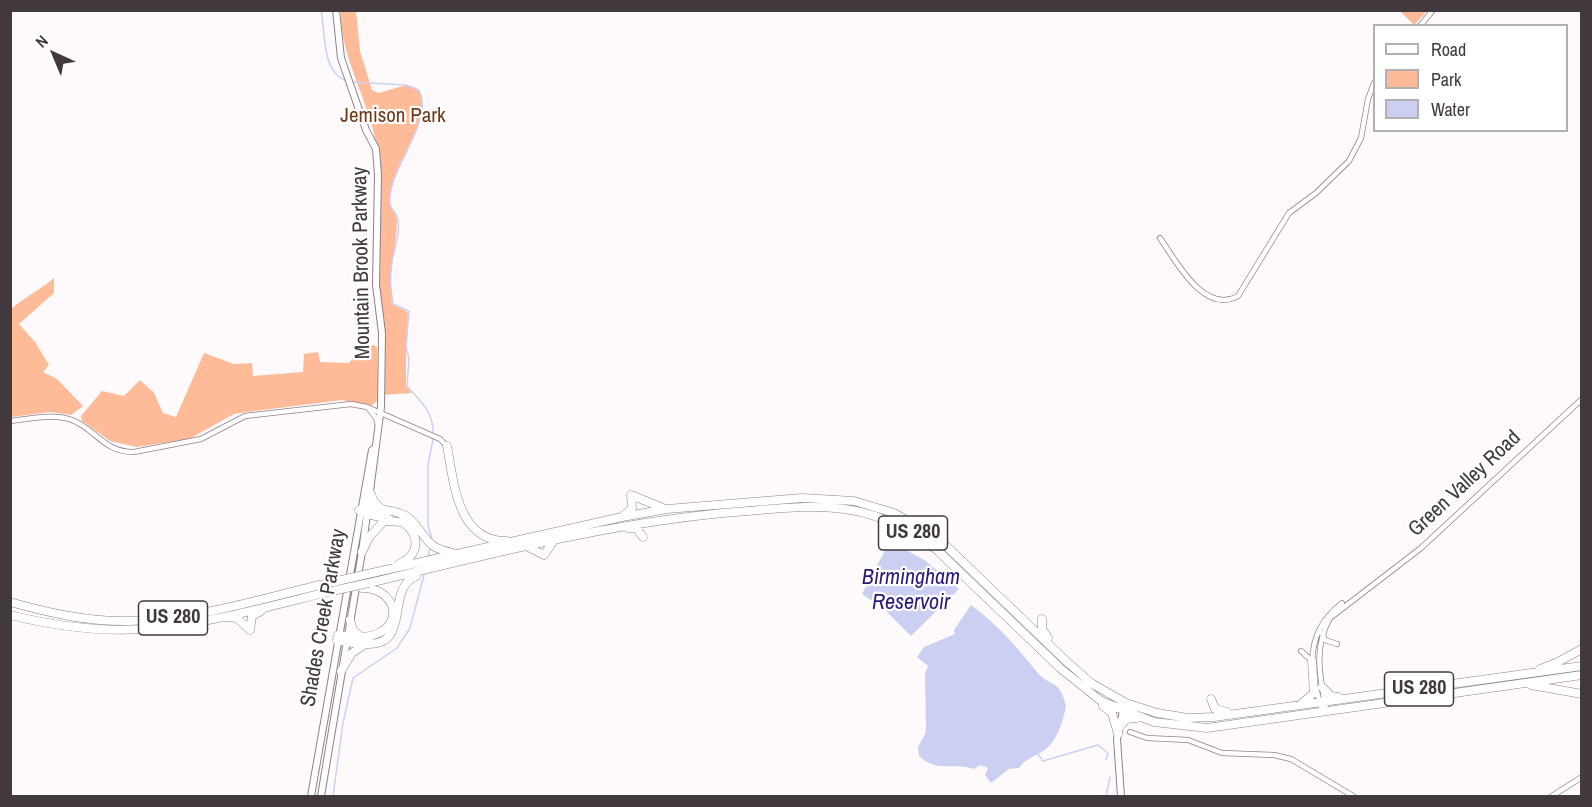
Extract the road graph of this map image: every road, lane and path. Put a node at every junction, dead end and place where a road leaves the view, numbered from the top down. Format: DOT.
graph roads {
  1 [pos="336,10"];
  2 [pos="1433,10"];
  3 [pos="1422,24"];
  4 [pos="1373,86"];
  5 [pos="1160,238"];
  6 [pos="1581,399"];
  7 [pos="367,408"];
  8 [pos="380,413"];
  9 [pos="10,421"];
  10 [pos="378,426"];
  11 [pos="447,446"];
  12 [pos="375,448"];
  13 [pos="371,494"];
  14 [pos="667,509"];
  15 [pos="365,511"];
  16 [pos="384,511"];
  17 [pos="640,514"];
  18 [pos="622,517"];
  19 [pos="392,520"];
  20 [pos="659,520"];
  21 [pos="608,529"];
  22 [pos="567,539"];
  23 [pos="517,540"];
  24 [pos="937,550"];
  25 [pos="362,552"];
  26 [pos="458,554"];
  27 [pos="435,567"];
  28 [pos="385,570"];
  29 [pos="366,585"];
  30 [pos="1368,590"];
  31 [pos="10,602"];
  32 [pos="274,605"];
  33 [pos="10,615"];
  34 [pos="219,617"];
  35 [pos="395,617"];
  36 [pos="350,620"];
  37 [pos="1022,622"];
  38 [pos="1322,633"];
  39 [pos="342,638"];
  40 [pos="364,641"];
  41 [pos="1337,644"];
  42 [pos="1581,649"];
  43 [pos="1301,651"];
  44 [pos="1312,661"];
  45 [pos="1581,666"];
  46 [pos="1060,668"];
  47 [pos="1077,670"];
  48 [pos="341,671"];
  49 [pos="1581,675"];
  50 [pos="1521,679"];
  51 [pos="1322,687"];
  52 [pos="1581,694"];
  53 [pos="1357,698"];
  54 [pos="1126,703"];
  55 [pos="1323,706"];
  56 [pos="1295,707"];
  57 [pos="1122,711"];
  58 [pos="1240,714"];
  59 [pos="1197,717"];
  60 [pos="1142,718"];
  61 [pos="1119,731"];
  62 [pos="1130,732"];
  63 [pos="1581,777"];
  64 [pos="311,796"];
  65 [pos="321,796"];
  66 [pos="1121,796"];
  67 [pos="1353,796"];
  68 [pos="1552,796"];
  1 -- 8 [label="main road, Mountain Brook Parkway"];
  2 -- 3 [label="street"];
  4 -- 5 [label="street"];
  6 -- 30 [label="street, Green Valley Road"];
  7 -- 8 [label="street"];
  7 -- 9 [label="street"];
  7 -- 10 [label="street"];
  8 -- 10 [label="main road, Shades Creek Parkway"];
  8 -- 11 [label="street"];
  10 -- 12 [label="main road, Shades Creek Parkway"];
  11 -- 23 [label="highway"];
  12 -- 13 [label="main road, Shades Creek Parkway"];
  12 -- 15 [label="main road, Shades Creek Parkway"];
  13 -- 15 [label="main road, Shades Creek Parkway"];
  13 -- 16 [label="highway"];
  14 -- 17 [label="highway, US 280"];
  14 -- 18 [label="highway"];
  14 -- 37 [label="highway, US 280"];
  15 -- 16 [label="highway"];
  15 -- 19 [label="highway"];
  15 -- 25 [label="main road, Shades Creek Parkway"];
  15 -- 39 [label="main road, Shades Creek Parkway"];
  16 -- 26 [label="highway"];
  17 -- 18 [label="highway, US 280"];
  17 -- 22 [label="highway"];
  18 -- 23 [label="highway, US 280"];
  19 -- 25 [label="highway"];
  19 -- 28 [label="highway"];
  20 -- 21 [label="highway, US 280"];
  20 -- 21 [label="highway"];
  20 -- 24 [label="highway, US 280"];
  21 -- 22 [label="highway, US 280"];
  22 -- 27 [label="highway, US 280"];
  23 -- 26 [label="highway, US 280"];
  24 -- 37 [label="highway"];
  24 -- 46 [label="highway, US 280"];
  25 -- 36 [label="main road, Shades Creek Parkway"];
  26 -- 28 [label="highway, US 280"];
  27 -- 29 [label="highway, US 280"];
  27 -- 35 [label="highway"];
  28 -- 31 [label="highway, US 280, bridge"];
  29 -- 32 [label="highway, US 280, bridge"];
  29 -- 35 [label="highway"];
  30 -- 38 [label="street, Green Valley Road"];
  30 -- 44 [label="street, Green Valley Road"];
  32 -- 34 [label="highway, US 280"];
  32 -- 34 [label="highway"];
  33 -- 34 [label="highway, US 280"];
  35 -- 40 [label="highway"];
  36 -- 39 [label="main road, Shades Creek Parkway"];
  36 -- 40 [label="highway"];
  37 -- 47 [label="highway, US 280"];
  37 -- 47 [label="highway"];
  38 -- 41 [label="street"];
  38 -- 51 [label="street"];
  39 -- 40 [label="highway"];
  39 -- 48 [label="main road, Shades Creek Parkway"];
  39 -- 64 [label="main road, Shades Creek Parkway"];
  40 -- 48 [label="highway"];
  42 -- 50 [label="highway"];
  43 -- 44 [label="street"];
  44 -- 55 [label="street, Green Valley Road"];
  44 -- 56 [label="highway"];
  45 -- 50 [label="highway, US 280"];
  46 -- 57 [label="highway, US 280"];
  46 -- 61 [label="highway"];
  47 -- 54 [label="highway, US 280"];
  48 -- 65 [label="main road, Shades Creek Parkway"];
  49 -- 50 [label="highway, US 280"];
  50 -- 52 [label="highway"];
  50 -- 53 [label="highway, US 280"];
  50 -- 55 [label="highway, US 280"];
  51 -- 53 [label="highway"];
  51 -- 55 [label="street"];
  53 -- 55 [label="highway, US 280"];
  54 -- 57 [label="main road"];
  54 -- 59 [label="highway, US 280"];
  55 -- 56 [label="highway, US 280"];
  55 -- 60 [label="highway, US 280"];
  56 -- 58 [label="highway, US 280"];
  57 -- 60 [label="highway, US 280"];
  57 -- 61 [label="main road"];
  58 -- 59 [label="highway, US 280"];
  58 -- 59 [label="highway"];
  60 -- 61 [label="highway"];
  61 -- 66 [label="main road"];
  62 -- 67 [label="street"];
  63 -- 68 [label="street"];
}
